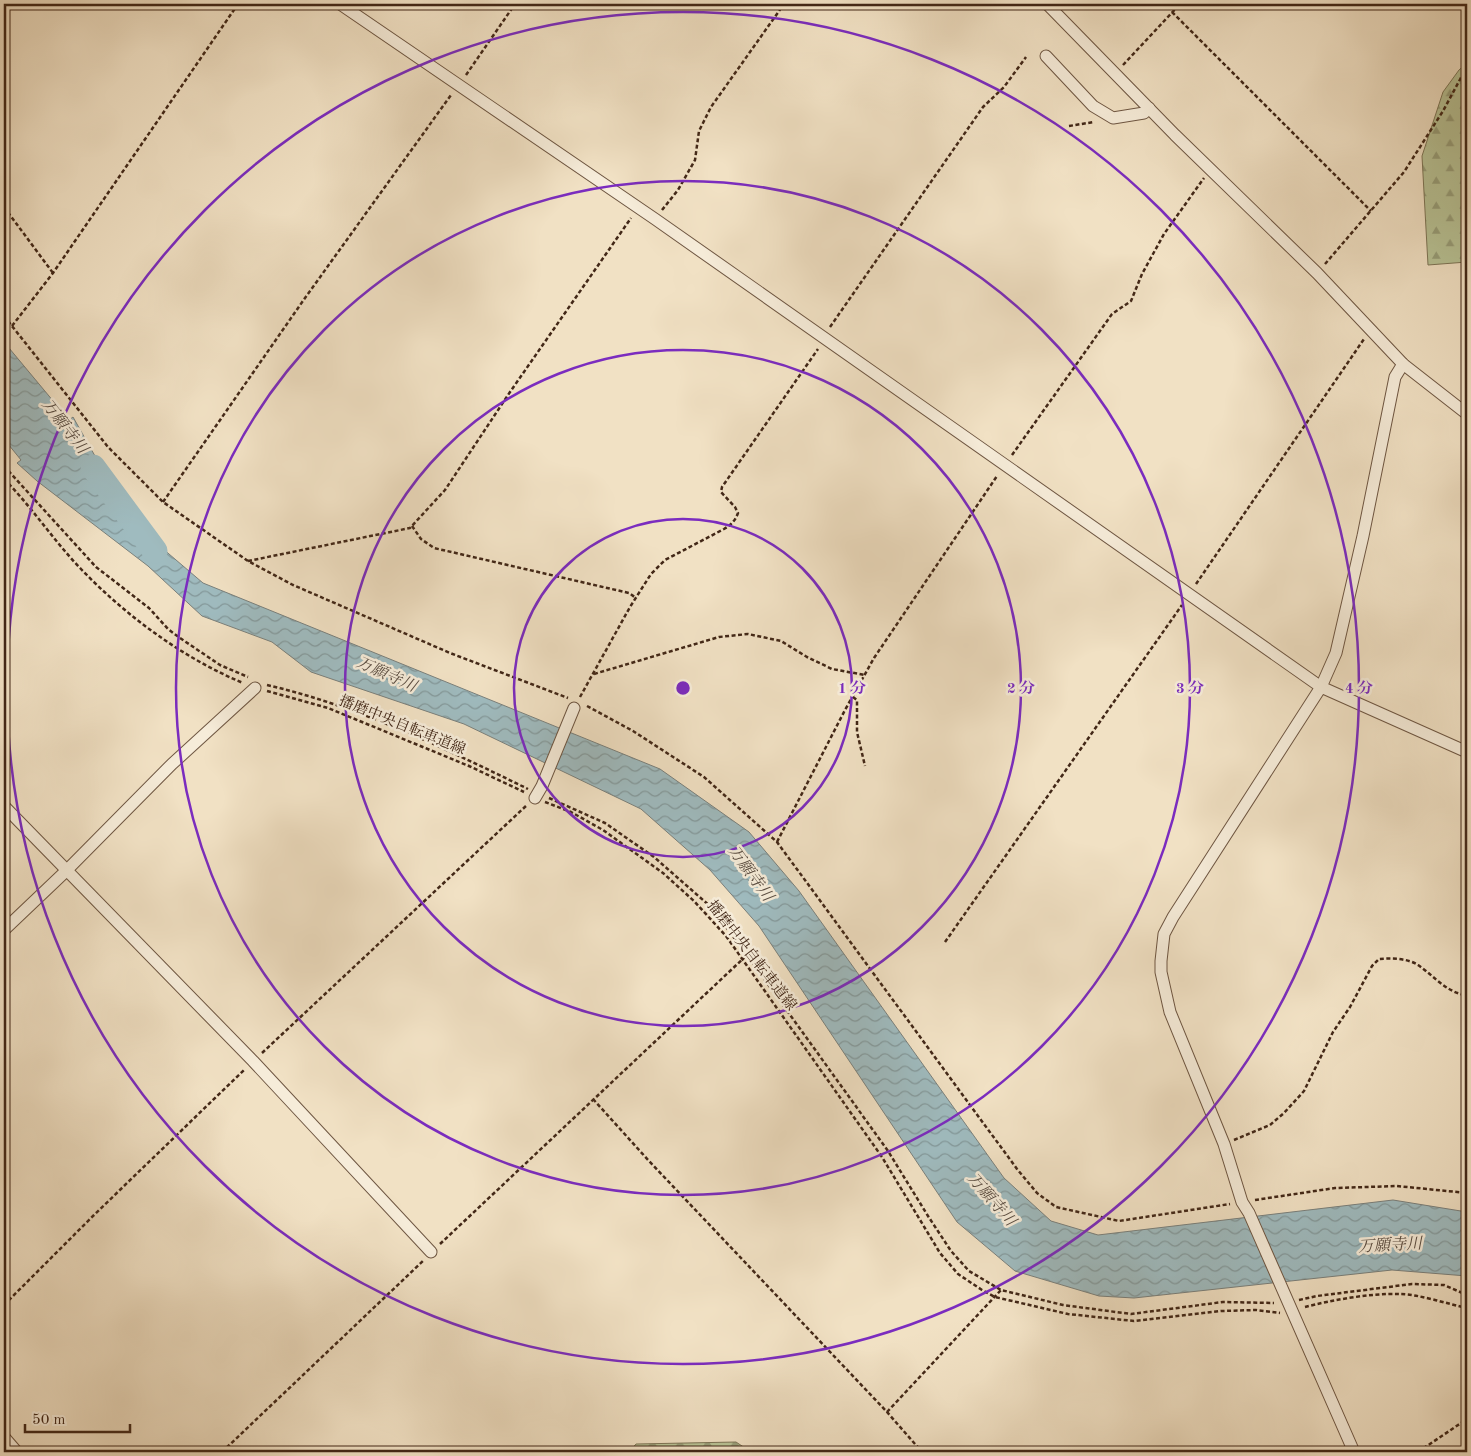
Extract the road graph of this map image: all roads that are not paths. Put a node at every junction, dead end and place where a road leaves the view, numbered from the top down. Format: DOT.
graph roads {
  1 [pos="340,4"];
  2 [pos="1047,4"];
  3 [pos="1046,56"];
  4 [pos="1149,108"];
  5 [pos="1403,364"];
  6 [pos="1467,414"];
  7 [pos="255,683"];
  8 [pos="1321,687"];
  9 [pos="576,705"];
  10 [pos="1467,752"];
  11 [pos="538,792"];
  12 [pos="4,806"];
  13 [pos="66,871"];
  14 [pos="4,930"];
  15 [pos="431,1252"];
  16 [pos="4,1437"];
  17 [pos="17,1452"];
  18 [pos="1354,1452"];
  1 -- 8 [label="street"];
  2 -- 4 [label="street"];
  3 -- 4 [label="street"];
  4 -- 5 [label="street"];
  5 -- 6 [label="street"];
  5 -- 8 [label="street"];
  7 -- 13 [label="street"];
  8 -- 10 [label="street"];
  8 -- 18 [label="street"];
  9 -- 11 [label="street"];
  12 -- 13 [label="street"];
  13 -- 14 [label="street"];
  13 -- 15 [label="street"];
  16 -- 17 [label="street"];
}
